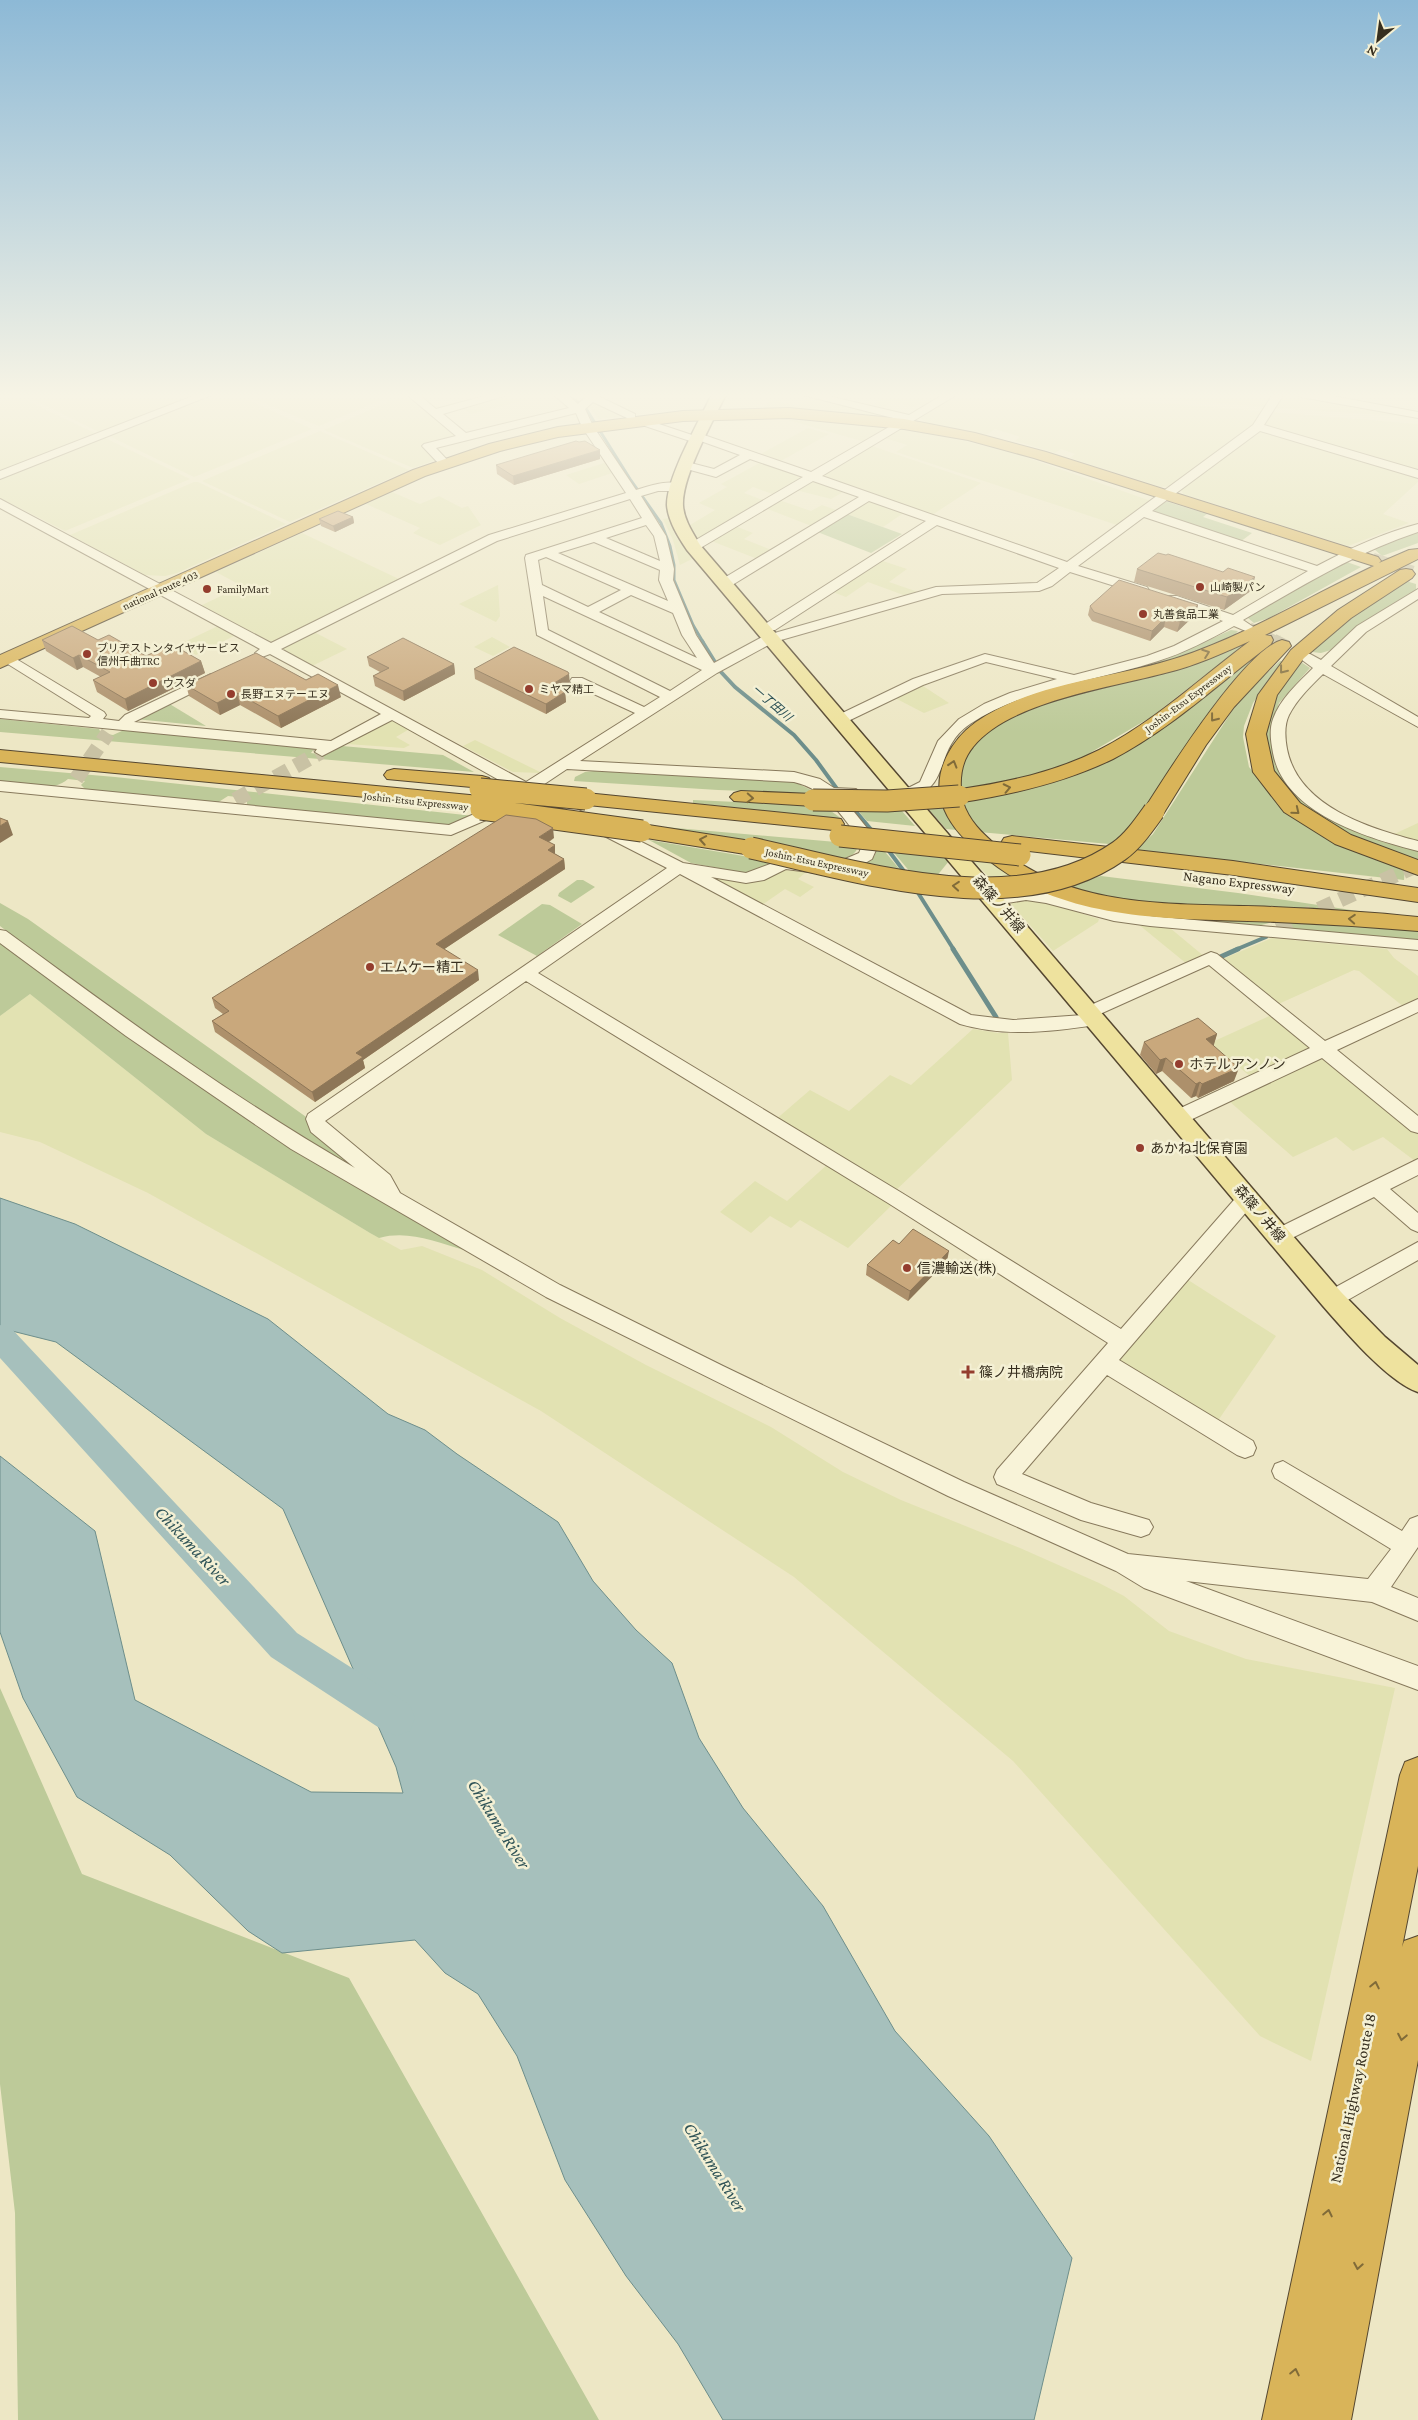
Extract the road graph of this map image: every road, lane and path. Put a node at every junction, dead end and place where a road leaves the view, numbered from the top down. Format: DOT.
graph roads {
  1 [pos="7,507"];
  2 [pos="343,507"];
  3 [pos="593,507"];
  4 [pos="645,507"];
  5 [pos="675,507"];
  6 [pos="761,507"];
  7 [pos="851,507"];
  8 [pos="900,507"];
  9 [pos="1147,507"];
  10 [pos="1204,507"];
  11 [pos="1142,512"];
  12 [pos="651,519"];
  13 [pos="936,520"];
  14 [pos="1418,528"];
  15 [pos="593,537"];
  16 [pos="693,547"];
  17 [pos="547,553"];
  18 [pos="1353,554"];
  19 [pos="1417,560"];
  20 [pos="1372,561"];
  21 [pos="1068,567"];
  22 [pos="668,569"];
  23 [pos="1318,570"];
  24 [pos="724,584"];
  25 [pos="535,588"];
  26 [pos="161,590"];
  27 [pos="629,591"];
  28 [pos="1418,593"];
  29 [pos="588,612"];
  30 [pos="679,612"];
  31 [pos="786,617"];
  32 [pos="1232,620"];
  33 [pos="1248,628"];
  34 [pos="801,630"];
  35 [pos="770,633"];
  36 [pos="271,648"];
  37 [pos="1305,656"];
  38 [pos="253,657"];
  39 [pos="4,660"];
  40 [pos="1324,666"];
  41 [pos="715,669"];
  42 [pos="227,670"];
  43 [pos="1073,678"];
  44 [pos="577,681"];
  45 [pos="670,697"];
  46 [pos="646,713"];
  47 [pos="0,714"];
  48 [pos="392,714"];
  49 [pos="839,720"];
  50 [pos="93,723"];
  51 [pos="1418,723"];
  52 [pos="0,743"];
  53 [pos="102,747"];
  54 [pos="0,756"];
  55 [pos="567,764"];
  56 [pos="0,786"];
  57 [pos="527,790"];
  58 [pos="66,792"];
  59 [pos="902,792"];
  60 [pos="583,794"];
  61 [pos="481,795"];
  62 [pos="831,795"];
  63 [pos="235,800"];
  64 [pos="218,807"];
  65 [pos="641,824"];
  66 [pos="836,830"];
  67 [pos="1418,846"];
  68 [pos="1016,849"];
  69 [pos="1063,854"];
  70 [pos="679,867"];
  71 [pos="1233,868"];
  72 [pos="1418,868"];
  73 [pos="1418,887"];
  74 [pos="1418,895"];
  75 [pos="995,900"];
  76 [pos="1418,907"];
  77 [pos="1418,913"];
  78 [pos="1418,924"];
  79 [pos="0,935"];
  80 [pos="1418,945"];
  81 [pos="526,974"];
  82 [pos="1418,1005"];
  83 [pos="1092,1016"];
  84 [pos="1325,1050"];
  85 [pos="1179,1117"];
  86 [pos="1418,1126"];
  87 [pos="1418,1166"];
  88 [pos="1376,1188"];
  89 [pos="1248,1198"];
  90 [pos="395,1201"];
  91 [pos="1418,1224"];
  92 [pos="1279,1236"];
  93 [pos="1418,1250"];
  94 [pos="1332,1299"];
  95 [pos="1123,1341"];
  96 [pos="1104,1362"];
  97 [pos="1418,1381"];
  98 [pos="1245,1448"];
  99 [pos="1283,1471"];
  100 [pos="1418,1526"];
  101 [pos="1141,1527"];
  102 [pos="1406,1546"];
  103 [pos="1124,1563"];
  104 [pos="1373,1591"];
  105 [pos="1418,1610"];
  106 [pos="1418,1678"];
  107 [pos="1418,1775"];
  108 [pos="1418,1955"];
  109 [pos="1285,2420"];
  110 [pos="1328,2420"];
  1 -- 26 [label="street"];
  2 -- 26 [label="highway, national route 403"];
  3 -- 36 [label="street"];
  4 -- 12 [label="street"];
  5 -- 16 [label="main road, 森篠ノ井線"];
  6 -- 16 [label="street"];
  7 -- 24 [label="street"];
  8 -- 13 [label="street"];
  9 -- 11 [label="street"];
  10 -- 18 [label="highway, national route 403"];
  11 -- 21 [label="street"];
  11 -- 23 [label="street"];
  12 -- 15 [label="street"];
  12 -- 22 [label="street"];
  13 -- 21 [label="street"];
  13 -- 31 [label="street"];
  14 -- 18 [label="street"];
  15 -- 17 [label="street"];
  15 -- 22 [label="street"];
  16 -- 24 [label="main road, 森篠ノ井線"];
  17 -- 25 [label="street"];
  17 -- 27 [label="street"];
  18 -- 20 [label="highway, national route 403"];
  18 -- 23 [label="street"];
  62 -- 19 [label="highway, Joshin-Etsu Expressway, one-way, bridge"];
  19 -- 65 [label="highway, Joshin-Etsu Expressway, one-way, bridge"];
  19 -- 72 [label="highway, one-way"];
  78 -- 19 [label="highway, one-way"];
  21 -- 32 [label="street"];
  21 -- 34 [label="street"];
  22 -- 30 [label="street"];
  23 -- 32 [label="street"];
  24 -- 35 [label="main road, 森篠ノ井線"];
  25 -- 29 [label="street"];
  25 -- 45 [label="street"];
  26 -- 36 [label="street"];
  26 -- 39 [label="highway, national route 403"];
  27 -- 29 [label="street"];
  27 -- 30 [label="street"];
  28 -- 40 [label="street"];
  29 -- 41 [label="street"];
  30 -- 41 [label="street"];
  31 -- 34 [label="street"];
  31 -- 35 [label="street"];
  32 -- 33 [label="street"];
  32 -- 43 [label="street"];
  34 -- 35 [label="street"];
  35 -- 41 [label="street"];
  35 -- 49 [label="main road, 森篠ノ井線"];
  36 -- 38 [label="street"];
  36 -- 48 [label="street"];
  37 -- 40 [label="street"];
  39 -- 50 [label="street"];
  40 -- 51 [label="street"];
  40 -- 67 [label="street"];
  41 -- 45 [label="street"];
  42 -- 53 [label="street"];
  43 -- 49 [label="street"];
  43 -- 59 [label="street"];
  44 -- 46 [label="street"];
  45 -- 46 [label="street"];
  46 -- 55 [label="street"];
  47 -- 50 [label="street"];
  48 -- 53 [label="street"];
  48 -- 57 [label="street"];
  49 -- 59 [label="main road, 森篠ノ井線"];
  50 -- 53 [label="street"];
  52 -- 53 [label="highway, Joshin-Etsu Expressway"];
  53 -- 54 [label="highway, Joshin-Etsu Expressway"];
  53 -- 58 [label="street"];
  53 -- 61 [label="highway, Joshin-Etsu Expressway"];
  55 -- 57 [label="street"];
  55 -- 62 [label="street"];
  56 -- 58 [label="street"];
  57 -- 64 [label="street"];
  57 -- 70 [label="street"];
  58 -- 64 [label="street"];
  59 -- 62 [label="street"];
  59 -- 75 [label="main road, 森篠ノ井線"];
  60 -- 61 [label="highway, Joshin-Etsu Expressway, bridge"];
  60 -- 62 [label="highway, Joshin-Etsu Expressway, one-way"];
  60 -- 66 [label="highway, Joshin-Etsu Expressway"];
  61 -- 65 [label="highway, Joshin-Etsu Expressway, bridge"];
  62 -- 70 [label="street"];
  63 -- 64 [label="street"];
  65 -- 66 [label="highway, Joshin-Etsu Expressway"];
  66 -- 68 [label="highway, Joshin-Etsu Expressway, bridge"];
  68 -- 69 [label="highway, Joshin-Etsu Expressway"];
  68 -- 77 [label="highway"];
  69 -- 71 [label="highway, Nagano Expressway"];
  69 -- 76 [label="highway, Nagano Expressway"];
  70 -- 81 [label="street"];
  70 -- 83 [label="street"];
  71 -- 73 [label="highway"];
  71 -- 74 [label="highway, Nagano Expressway"];
  75 -- 80 [label="street"];
  75 -- 83 [label="main road, 森篠ノ井線"];
  79 -- 90 [label="street"];
  81 -- 90 [label="street"];
  81 -- 95 [label="street"];
  82 -- 84 [label="street"];
  83 -- 84 [label="street"];
  83 -- 85 [label="main road, 森篠ノ井線"];
  84 -- 85 [label="street"];
  84 -- 86 [label="street"];
  85 -- 89 [label="main road, 森篠ノ井線"];
  87 -- 88 [label="street"];
  88 -- 91 [label="street"];
  88 -- 92 [label="street"];
  89 -- 92 [label="main road, 森篠ノ井線"];
  89 -- 95 [label="street"];
  90 -- 103 [label="street"];
  92 -- 94 [label="main road, 森篠ノ井線"];
  93 -- 94 [label="street"];
  94 -- 97 [label="main road, 森篠ノ井線"];
  95 -- 96 [label="street"];
  96 -- 98 [label="street"];
  96 -- 101 [label="street"];
  99 -- 102 [label="street"];
  100 -- 102 [label="street"];
  102 -- 104 [label="street"];
  103 -- 104 [label="street"];
  103 -- 106 [label="street"];
  104 -- 105 [label="street"];
  109 -- 107 [label="highway, National Highway Route 18, one-way"];
  108 -- 110 [label="highway, one-way"];
}
